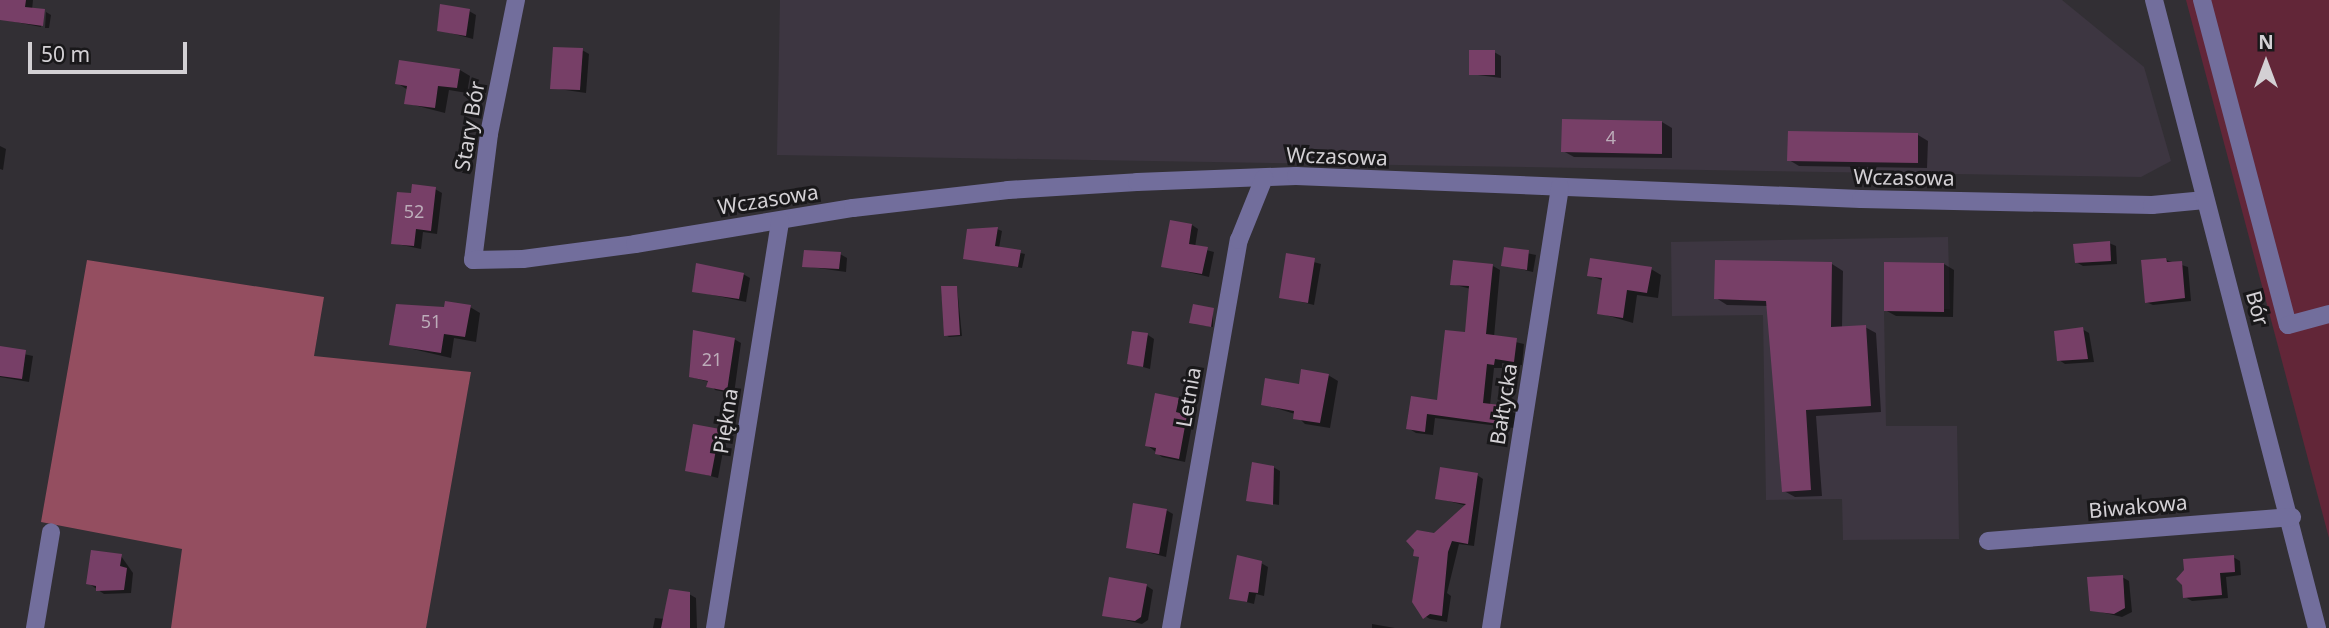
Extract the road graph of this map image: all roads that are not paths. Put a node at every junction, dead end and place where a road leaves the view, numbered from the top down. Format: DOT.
graph roads {
  1 [pos="516,0"];
  2 [pos="2154,0"];
  3 [pos="2202,0"];
  4 [pos="1264,178"];
  5 [pos="1560,187"];
  6 [pos="2205,200"];
  7 [pos="780,221"];
  8 [pos="472,260"];
  9 [pos="2329,314"];
  10 [pos="2292,517"];
  11 [pos="51,531"];
  12 [pos="1988,541"];
  13 [pos="35,628"];
  14 [pos="715,628"];
  15 [pos="1171,628"];
  16 [pos="1491,628"];
  17 [pos="2317,628"];
  1 -- 8 [label="street, Stary Bór"];
  2 -- 6 [label="street, Bór"];
  3 -- 9 [label="street"];
  4 -- 5 [label="street, Wczasowa"];
  4 -- 7 [label="street, Wczasowa"];
  4 -- 15 [label="street, Letnia"];
  5 -- 6 [label="street, Wczasowa"];
  5 -- 16 [label="street, Bałtycka"];
  6 -- 10 [label="street, Bór"];
  7 -- 8 [label="street, Wczasowa"];
  7 -- 14 [label="street, Piękna"];
  10 -- 12 [label="street, Biwakowa"];
  10 -- 17 [label="street, Bór"];
  11 -- 13 [label="street"];
}
